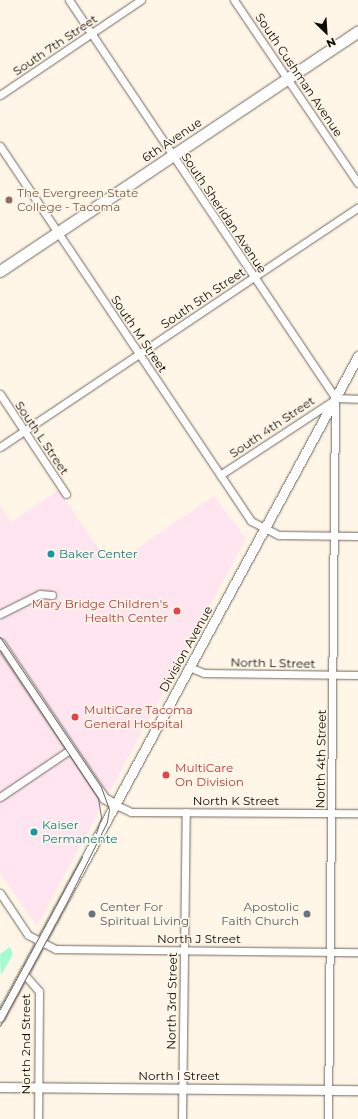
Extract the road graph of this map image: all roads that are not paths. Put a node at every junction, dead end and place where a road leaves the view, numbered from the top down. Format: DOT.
graph roads {
  1 [pos="69,0"];
  2 [pos="141,0"];
  3 [pos="234,0"];
  4 [pos="358,31"];
  5 [pos="92,34"];
  6 [pos="288,78"];
  7 [pos="0,95"];
  8 [pos="0,146"];
  9 [pos="172,156"];
  10 [pos="358,183"];
  11 [pos="358,207"];
  12 [pos="58,232"];
  13 [pos="0,271"];
  14 [pos="254,277"];
  15 [pos="139,354"];
  16 [pos="358,356"];
  17 [pos="0,394"];
  18 [pos="335,398"];
  19 [pos="358,398"];
  20 [pos="24,430"];
  21 [pos="0,447"];
  22 [pos="220,475"];
  23 [pos="66,494"];
  24 [pos="265,528"];
  25 [pos="334,536"];
  26 [pos="358,536"];
  27 [pos="52,595"];
  28 [pos="0,614"];
  29 [pos="0,643"];
  30 [pos="190,667"];
  31 [pos="333,675"];
  32 [pos="358,675"];
  33 [pos="71,749"];
  34 [pos="0,797"];
  35 [pos="116,805"];
  36 [pos="186,812"];
  37 [pos="331,813"];
  38 [pos="358,813"];
  39 [pos="0,893"];
  40 [pos="41,943"];
  41 [pos="184,950"];
  42 [pos="330,951"];
  43 [pos="358,952"];
  44 [pos="24,974"];
  45 [pos="0,1016"];
  46 [pos="0,1087"];
  47 [pos="37,1087"];
  48 [pos="182,1088"];
  49 [pos="328,1090"];
  50 [pos="358,1090"];
  51 [pos="38,1119"];
  52 [pos="182,1119"];
  53 [pos="328,1119"];
  1 -- 5 [label="street, South Sheridan Avenue"];
  2 -- 5 [label="street, South 7th Street"];
  3 -- 6 [label="street, South Cushman Avenue"];
  4 -- 6 [label="main road, 6th Avenue"];
  5 -- 7 [label="street, South 7th Street"];
  5 -- 9 [label="street, South Sheridan Avenue"];
  6 -- 9 [label="main road, 6th Avenue"];
  6 -- 10 [label="street, South Cushman Avenue"];
  8 -- 12 [label="street, South M Street"];
  9 -- 12 [label="main road, 6th Avenue"];
  9 -- 14 [label="street, South Sheridan Avenue"];
  11 -- 14 [label="street, South 5th Street"];
  12 -- 13 [label="main road, 6th Avenue"];
  12 -- 15 [label="street, South M Street"];
  14 -- 15 [label="street, South 5th Street"];
  14 -- 18 [label="street, South Sheridan Avenue"];
  15 -- 20 [label="street, South 5th Street"];
  15 -- 22 [label="street, South M Street"];
  16 -- 18 [label="main road, Division Avenue"];
  17 -- 20 [label="street, South L Street"];
  18 -- 19 [label="street"];
  18 -- 22 [label="street, South 4th Street"];
  18 -- 24 [label="main road, Division Avenue"];
  18 -- 25 [label="street, North 4th Street"];
  20 -- 21 [label="street, South 5th Street"];
  20 -- 23 [label="street, South L Street"];
  22 -- 24 [label="street, South M Street"];
  24 -- 25 [label="street, South M Street"];
  24 -- 30 [label="main road, Division Avenue"];
  25 -- 26 [label="street, South M Street"];
  25 -- 31 [label="street, North 4th Street"];
  27 -- 28 [label="street"];
  29 -- 33 [label="main road"];
  30 -- 31 [label="street, North L Street"];
  30 -- 35 [label="main road, Division Avenue"];
  31 -- 32 [label="street, North L Street"];
  31 -- 37 [label="street, North 4th Street"];
  33 -- 34 [label="street"];
  33 -- 35 [label="main road"];
  35 -- 36 [label="street, North K Street"];
  35 -- 40 [label="main road, Division Avenue"];
  36 -- 37 [label="street, North K Street"];
  36 -- 41 [label="street, North 3rd Street"];
  37 -- 38 [label="street, North K Street"];
  37 -- 42 [label="street, North 4th Street"];
  39 -- 40 [label="street, North J Street"];
  40 -- 41 [label="street, North J Street"];
  40 -- 44 [label="main road, Division Avenue"];
  41 -- 42 [label="street, North J Street"];
  41 -- 48 [label="street, North 3rd Street"];
  42 -- 43 [label="street, North J Street"];
  42 -- 49 [label="street, North 4th Street"];
  44 -- 45 [label="main road, Division Avenue"];
  44 -- 47 [label="street, North 2nd Street"];
  46 -- 47 [label="main road, North I Street"];
  47 -- 48 [label="main road, North I Street"];
  47 -- 51 [label="street, North 2nd Street"];
  48 -- 49 [label="main road, North I Street"];
  48 -- 52 [label="street, North 3rd Street"];
  49 -- 50 [label="main road, North I Street"];
  49 -- 53 [label="street, North 4th Street"];
}
